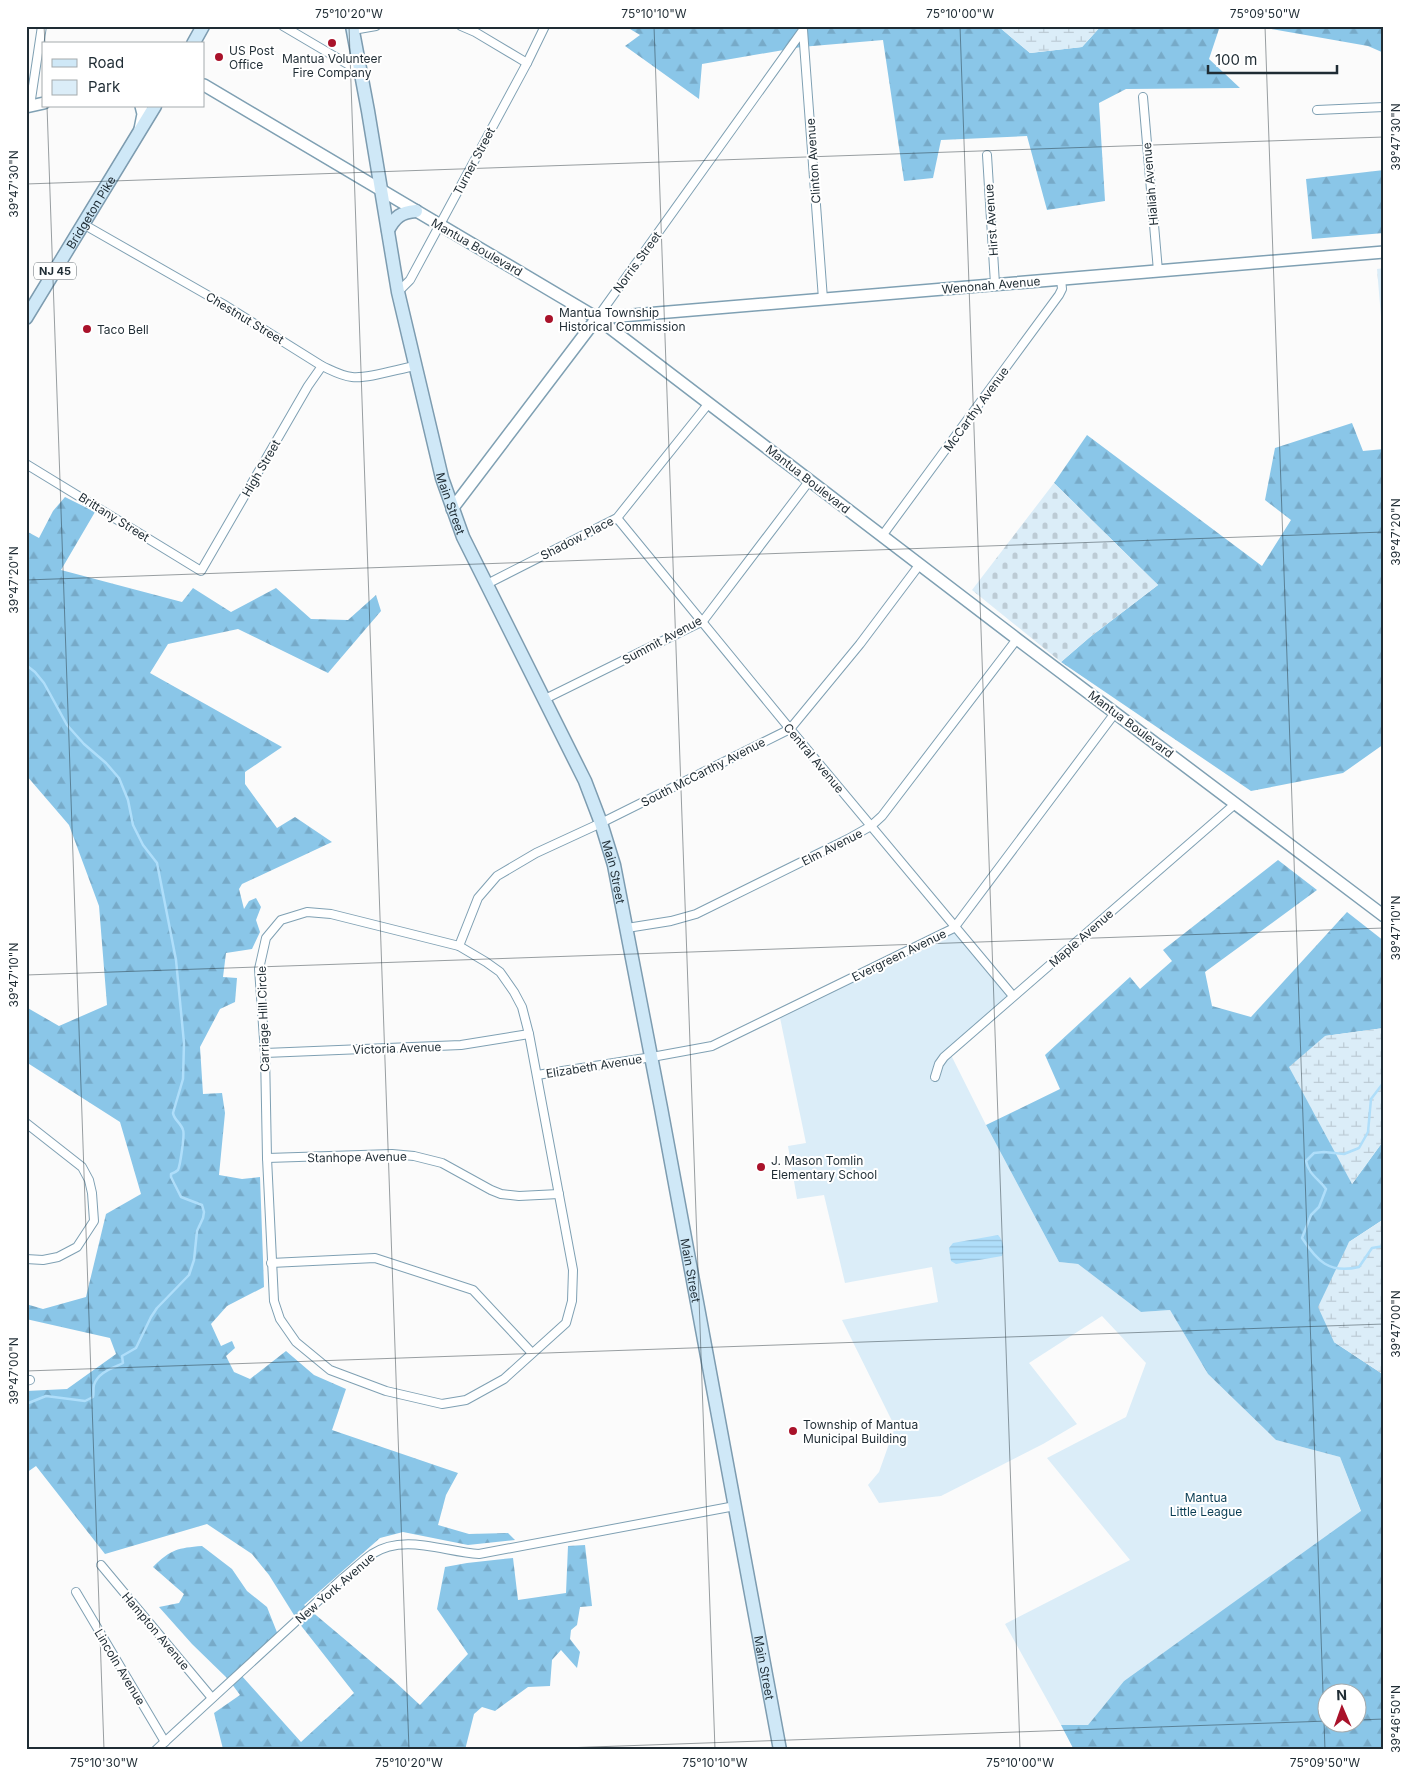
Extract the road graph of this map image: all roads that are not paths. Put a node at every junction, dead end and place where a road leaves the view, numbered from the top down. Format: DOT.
graph roads {
  1 [pos="42,26"];
  2 [pos="204,26"];
  3 [pos="283,26"];
  4 [pos="376,26"];
  5 [pos="461,26"];
  6 [pos="545,26"];
  7 [pos="352,28"];
  8 [pos="799,36"];
  9 [pos="194,42"];
  10 [pos="527,63"];
  11 [pos="361,72"];
  12 [pos="205,86"];
  13 [pos="1143,97"];
  14 [pos="42,103"];
  15 [pos="28,106"];
  16 [pos="1384,107"];
  17 [pos="142,108"];
  18 [pos="154,108"];
  19 [pos="1317,110"];
  20 [pos="139,132"];
  21 [pos="987,155"];
  22 [pos="380,190"];
  23 [pos="416,212"];
  24 [pos="83,224"];
  25 [pos="440,225"];
  26 [pos="388,230"];
  27 [pos="1384,252"];
  28 [pos="1158,271"];
  29 [pos="1061,279"];
  30 [pos="995,284"];
  31 [pos="398,292"];
  32 [pos="823,299"];
  33 [pos="26,318"];
  34 [pos="597,318"];
  35 [pos="322,366"];
  36 [pos="415,366"];
  37 [pos="709,403"];
  38 [pos="26,464"];
  39 [pos="810,480"];
  40 [pos="452,509"];
  41 [pos="617,518"];
  42 [pos="882,536"];
  43 [pos="920,564"];
  44 [pos="201,571"];
  45 [pos="487,584"];
  46 [pos="703,621"];
  47 [pos="1016,638"];
  48 [pos="545,699"];
  49 [pos="1115,712"];
  50 [pos="790,729"];
  51 [pos="1236,804"];
  52 [pos="601,824"];
  53 [pos="871,826"];
  54 [pos="1384,916"];
  55 [pos="627,928"];
  56 [pos="954,928"];
  57 [pos="459,946"];
  58 [pos="1013,996"];
  59 [pos="529,1034"];
  60 [pos="265,1053"];
  61 [pos="652,1057"];
  62 [pos="537,1075"];
  63 [pos="935,1077"];
  64 [pos="26,1123"];
  65 [pos="267,1158"];
  66 [pos="559,1194"];
  67 [pos="26,1259"];
  68 [pos="271,1263"];
  69 [pos="532,1353"];
  70 [pos="735,1506"];
  71 [pos="101,1565"];
  72 [pos="76,1592"];
  73 [pos="212,1698"];
  74 [pos="165,1742"];
  75 [pos="156,1750"];
  76 [pos="780,1750"];
  1 -- 15 [label="street"];
  2 -- 9 [label="main road"];
  3 -- 11 [label="street"];
  4 -- 7 [label="street"];
  5 -- 10 [label="street"];
  6 -- 10 [label="street, Turner Street"];
  7 -- 11 [label="main road, Main Street"];
  8 -- 32 [label="street, Clinton Avenue"];
  8 -- 34 [label="street, Norris Street"];
  10 -- 25 [label="street, Turner Street"];
  11 -- 22 [label="main road, Main Street"];
  12 -- 22 [label="main road, Mantua Boulevard"];
  13 -- 28 [label="street, Hialiah Avenue"];
  14 -- 15 [label="main road"];
  16 -- 19 [label="street"];
  17 -- 20 [label="main road"];
  18 -- 20 [label="main road, Bridgeton Pike / NJ 45"];
  20 -- 24 [label="main road, Bridgeton Pike / NJ 45"];
  21 -- 30 [label="street, Hirst Avenue"];
  22 -- 23 [label="main road, Mantua Boulevard"];
  22 -- 26 [label="main road, Main Street"];
  23 -- 25 [label="main road, Mantua Boulevard"];
  23 -- 26 [label="main road"];
  24 -- 33 [label="main road, Bridgeton Pike / NJ 45"];
  24 -- 35 [label="street, Chestnut Street"];
  25 -- 31 [label="street, Turner Street"];
  25 -- 34 [label="main road, Mantua Boulevard"];
  26 -- 31 [label="main road, Main Street"];
  27 -- 28 [label="main road, Wenonah Avenue"];
  28 -- 29 [label="main road, Wenonah Avenue"];
  29 -- 30 [label="main road, Wenonah Avenue"];
  29 -- 42 [label="street, McCarthy Avenue"];
  30 -- 32 [label="main road, Wenonah Avenue"];
  31 -- 36 [label="main road, Main Street"];
  32 -- 34 [label="main road, Wenonah Avenue"];
  34 -- 37 [label="main road, Mantua Boulevard"];
  34 -- 40 [label="main road, Norris Street"];
  35 -- 36 [label="street, Chestnut Street"];
  35 -- 44 [label="street, High Street"];
  36 -- 40 [label="main road, Main Street"];
  37 -- 39 [label="main road, Mantua Boulevard"];
  37 -- 41 [label="street, Shadow Place"];
  38 -- 44 [label="street, Brittany Street"];
  39 -- 42 [label="main road, Mantua Boulevard"];
  39 -- 46 [label="street, Summit Avenue"];
  40 -- 45 [label="main road, Main Street"];
  41 -- 45 [label="street, Shadow Place"];
  41 -- 46 [label="street, Central Avenue"];
  42 -- 43 [label="main road, Mantua Boulevard"];
  43 -- 47 [label="main road, Mantua Boulevard"];
  43 -- 50 [label="street, South McCarthy Avenue"];
  45 -- 48 [label="main road, Main Street"];
  46 -- 48 [label="street, Summit Avenue"];
  46 -- 50 [label="street, Central Avenue"];
  47 -- 49 [label="main road, Mantua Boulevard"];
  47 -- 53 [label="street, Elm Avenue"];
  48 -- 52 [label="main road, Main Street"];
  49 -- 51 [label="main road, Mantua Boulevard"];
  49 -- 56 [label="street, Evergreen Avenue"];
  50 -- 52 [label="street, South McCarthy Avenue"];
  50 -- 53 [label="street, Central Avenue"];
  51 -- 54 [label="main road, Mantua Boulevard"];
  51 -- 58 [label="street, Maple Avenue"];
  52 -- 55 [label="main road, Main Street"];
  52 -- 57 [label="street, South McCarthy Avenue"];
  53 -- 55 [label="street, Elm Avenue"];
  53 -- 56 [label="street, Central Avenue"];
  55 -- 61 [label="main road, Main Street"];
  56 -- 58 [label="street, Central Avenue"];
  56 -- 61 [label="street, Evergreen Avenue"];
  57 -- 59 [label="street, Carriage Hill Circle"];
  57 -- 60 [label="street, Carriage Hill Circle"];
  58 -- 63 [label="street, Maple Avenue"];
  59 -- 60 [label="street, Victoria Avenue"];
  59 -- 62 [label="street, Carriage Hill Circle"];
  60 -- 65 [label="street, Carriage Hill Circle"];
  61 -- 62 [label="street, Elizabeth Avenue"];
  61 -- 70 [label="main road, Main Street"];
  62 -- 66 [label="street, Carriage Hill Circle"];
  64 -- 67 [label="street"];
  65 -- 66 [label="street, Stanhope Avenue"];
  65 -- 68 [label="street, Carriage Hill Circle"];
  66 -- 69 [label="street, Carriage Hill Circle"];
  68 -- 69 [label="street"];
  68 -- 69 [label="street, Carriage Hill Circle"];
  70 -- 73 [label="street, New York Avenue"];
  70 -- 76 [label="main road, Main Street"];
  71 -- 73 [label="street, Hampton Avenue"];
  72 -- 74 [label="street, Lincoln Avenue"];
  73 -- 74 [label="street, New York Avenue"];
  74 -- 75 [label="street, New York Avenue"];
}
